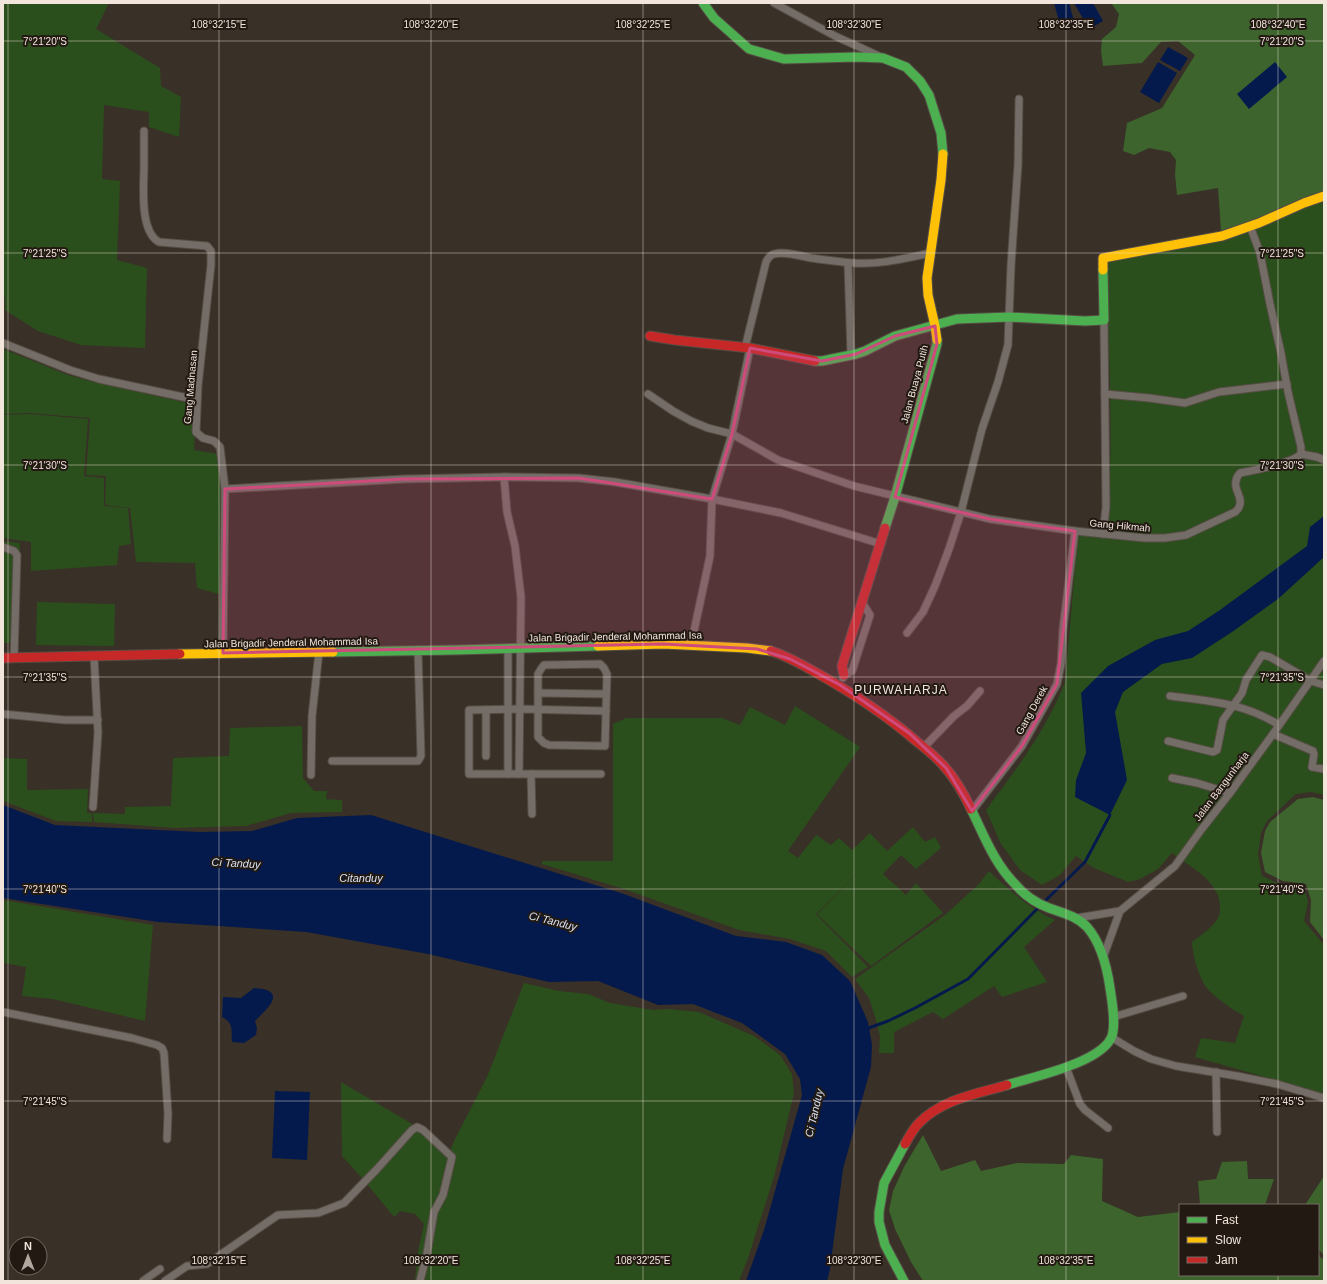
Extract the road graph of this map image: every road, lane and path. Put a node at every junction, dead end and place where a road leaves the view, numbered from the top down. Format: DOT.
graph roads {
  1 [pos="703,3"];
  2 [pos="774,3"];
  3 [pos="883,58"];
  4 [pos="1019,99"];
  5 [pos="144,131"];
  6 [pos="1324,196"];
  7 [pos="1250,226"];
  8 [pos="931,253"];
  9 [pos="848,262"];
  10 [pos="1009,317"];
  11 [pos="1104,320"];
  12 [pos="935,326"];
  13 [pos="650,336"];
  14 [pos="3,343"];
  15 [pos="748,348"];
  16 [pos="851,355"];
  17 [pos="1287,384"];
  18 [pos="648,394"];
  19 [pos="1105,394"];
  20 [pos="198,400"];
  21 [pos="732,434"];
  22 [pos="1300,454"];
  23 [pos="1324,460"];
  24 [pos="504,477"];
  25 [pos="225,489"];
  26 [pos="895,497"];
  27 [pos="712,499"];
  28 [pos="961,512"];
  29 [pos="1074,531"];
  30 [pos="1103,534"];
  31 [pos="881,544"];
  32 [pos="3,547"];
  33 [pos="907,633"];
  34 [pos="691,645"];
  35 [pos="508,649"];
  36 [pos="520,649"];
  37 [pos="418,651"];
  38 [pos="319,652"];
  39 [pos="223,653"];
  40 [pos="94,656"];
  41 [pos="3,658"];
  42 [pos="14,658"];
  43 [pos="1324,661"];
  44 [pos="844,676"];
  45 [pos="1311,681"];
  46 [pos="840,685"];
  47 [pos="1324,685"];
  48 [pos="980,691"];
  49 [pos="538,693"];
  50 [pos="606,694"];
  51 [pos="1170,696"];
  52 [pos="1235,705"];
  53 [pos="519,709"];
  54 [pos="486,710"];
  55 [pos="508,710"];
  56 [pos="539,710"];
  57 [pos="606,711"];
  58 [pos="3,714"];
  59 [pos="98,720"];
  60 [pos="1279,725"];
  61 [pos="1273,734"];
  62 [pos="1168,741"];
  63 [pos="924,747"];
  64 [pos="486,756"];
  65 [pos="332,761"];
  66 [pos="1324,769"];
  67 [pos="508,774"];
  68 [pos="519,774"];
  69 [pos="531,774"];
  70 [pos="602,774"];
  71 [pos="312,776"];
  72 [pos="1172,778"];
  73 [pos="1230,793"];
  74 [pos="93,807"];
  75 [pos="972,811"];
  76 [pos="532,814"];
  77 [pos="1120,911"];
  78 [pos="1077,918"];
  79 [pos="1103,957"];
  80 [pos="1183,996"];
  81 [pos="3,1012"];
  82 [pos="1113,1017"];
  83 [pos="1111,1037"];
  84 [pos="1066,1068"];
  85 [pos="1216,1072"];
  86 [pos="1324,1098"];
  87 [pos="1108,1128"];
  88 [pos="1217,1132"];
  89 [pos="167,1139"];
  90 [pos="160,1269"];
  91 [pos="143,1281"];
  92 [pos="164,1281"];
  93 [pos="420,1281"];
  94 [pos="904,1281"];
  1 -- 3 [label="main road, Jalan Buaya Putih"];
  2 -- 3 [label="street"];
  3 -- 8 [label="main road, Jalan Buaya Putih"];
  4 -- 10 [label="street"];
  5 -- 20 [label="street, Gang Madnasan"];
  6 -- 7 [label="main road"];
  7 -- 11 [label="main road"];
  7 -- 17 [label="street"];
  8 -- 9 [label="street"];
  8 -- 12 [label="main road, Jalan Buaya Putih"];
  9 -- 15 [label="street"];
  9 -- 16 [label="street"];
  10 -- 11 [label="main road"];
  10 -- 12 [label="main road"];
  10 -- 28 [label="street"];
  11 -- 19 [label="street"];
  12 -- 16 [label="main road"];
  12 -- 26 [label="main road, Jalan Buaya Putih"];
  13 -- 15 [label="main road"];
  14 -- 20 [label="street"];
  15 -- 16 [label="main road"];
  15 -- 21 [label="street"];
  17 -- 19 [label="street"];
  17 -- 22 [label="street"];
  18 -- 21 [label="street, Gang Hikmah"];
  19 -- 30 [label="street"];
  20 -- 25 [label="street, Gang Madnasan"];
  21 -- 26 [label="street, Gang Hikmah"];
  21 -- 27 [label="street"];
  22 -- 23 [label="street"];
  22 -- 30 [label="street, Gang Hikmah"];
  24 -- 25 [label="street"];
  24 -- 27 [label="street"];
  24 -- 36 [label="street"];
  25 -- 39 [label="street, Gang Madnasan"];
  26 -- 28 [label="street, Gang Hikmah"];
  26 -- 31 [label="main road, Jalan Buaya Putih"];
  27 -- 31 [label="street"];
  27 -- 34 [label="street"];
  28 -- 29 [label="street, Gang Hikmah"];
  28 -- 33 [label="street"];
  29 -- 30 [label="street, Gang Hikmah"];
  29 -- 75 [label="street, Gang Derek"];
  31 -- 44 [label="main road, Jalan Buaya Putih"];
  32 -- 42 [label="street"];
  34 -- 36 [label="main road, Jalan Brigadir Jenderal Mohammad Isa"];
  34 -- 46 [label="main road, Jalan Brigadir Jenderal Mohammad Isa"];
  35 -- 36 [label="main road, Jalan Brigadir Jenderal Mohammad Isa"];
  35 -- 37 [label="main road, Jalan Brigadir Jenderal Mohammad Isa"];
  35 -- 55 [label="street"];
  36 -- 53 [label="street"];
  37 -- 38 [label="main road, Jalan Brigadir Jenderal Mohammad Isa"];
  37 -- 65 [label="street"];
  38 -- 39 [label="main road, Jalan Brigadir Jenderal Mohammad Isa"];
  38 -- 71 [label="street"];
  39 -- 40 [label="main road, Jalan Brigadir Jenderal Mohammad Isa"];
  40 -- 42 [label="main road, Jalan Brigadir Jenderal Mohammad Isa"];
  40 -- 59 [label="street"];
  41 -- 42 [label="main road, Jalan Brigadir Jenderal Mohammad Isa"];
  43 -- 45 [label="street, Jalan Bangunharja"];
  44 -- 46 [label="street, Jalan Buaya Putih"];
  45 -- 47 [label="street"];
  45 -- 52 [label="street"];
  45 -- 60 [label="street, Jalan Bangunharja"];
  46 -- 63 [label="main road, Jalan Brigadir Jenderal Mohammad Isa"];
  48 -- 63 [label="street"];
  49 -- 50 [label="street"];
  49 -- 50 [label="street"];
  49 -- 56 [label="street"];
  50 -- 57 [label="street"];
  51 -- 52 [label="street"];
  52 -- 60 [label="street"];
  52 -- 62 [label="street"];
  53 -- 55 [label="street"];
  53 -- 56 [label="street"];
  53 -- 68 [label="street"];
  54 -- 55 [label="street"];
  54 -- 64 [label="street"];
  54 -- 67 [label="street"];
  55 -- 67 [label="street"];
  56 -- 57 [label="street"];
  56 -- 57 [label="street"];
  58 -- 59 [label="street"];
  59 -- 74 [label="street"];
  60 -- 61 [label="street, Jalan Bangunharja"];
  61 -- 66 [label="street"];
  61 -- 73 [label="street, Jalan Bangunharja"];
  63 -- 75 [label="main road, Jalan Brigadir Jenderal Mohammad Isa"];
  67 -- 68 [label="street"];
  68 -- 69 [label="street"];
  69 -- 70 [label="street"];
  69 -- 76 [label="street"];
  72 -- 73 [label="street"];
  73 -- 77 [label="street, Jalan Bangunharja"];
  75 -- 78 [label="main road, Jalan Brigadir Jenderal Mohammad Isa"];
  77 -- 78 [label="street"];
  77 -- 79 [label="street"];
  78 -- 79 [label="main road"];
  79 -- 82 [label="main road"];
  80 -- 82 [label="street"];
  81 -- 89 [label="street"];
  82 -- 83 [label="main road"];
  83 -- 84 [label="main road"];
  83 -- 85 [label="street"];
  84 -- 87 [label="street"];
  84 -- 94 [label="main road"];
  85 -- 86 [label="street"];
  85 -- 88 [label="street"];
  90 -- 91 [label="street"];
  92 -- 93 [label="street"];
}
